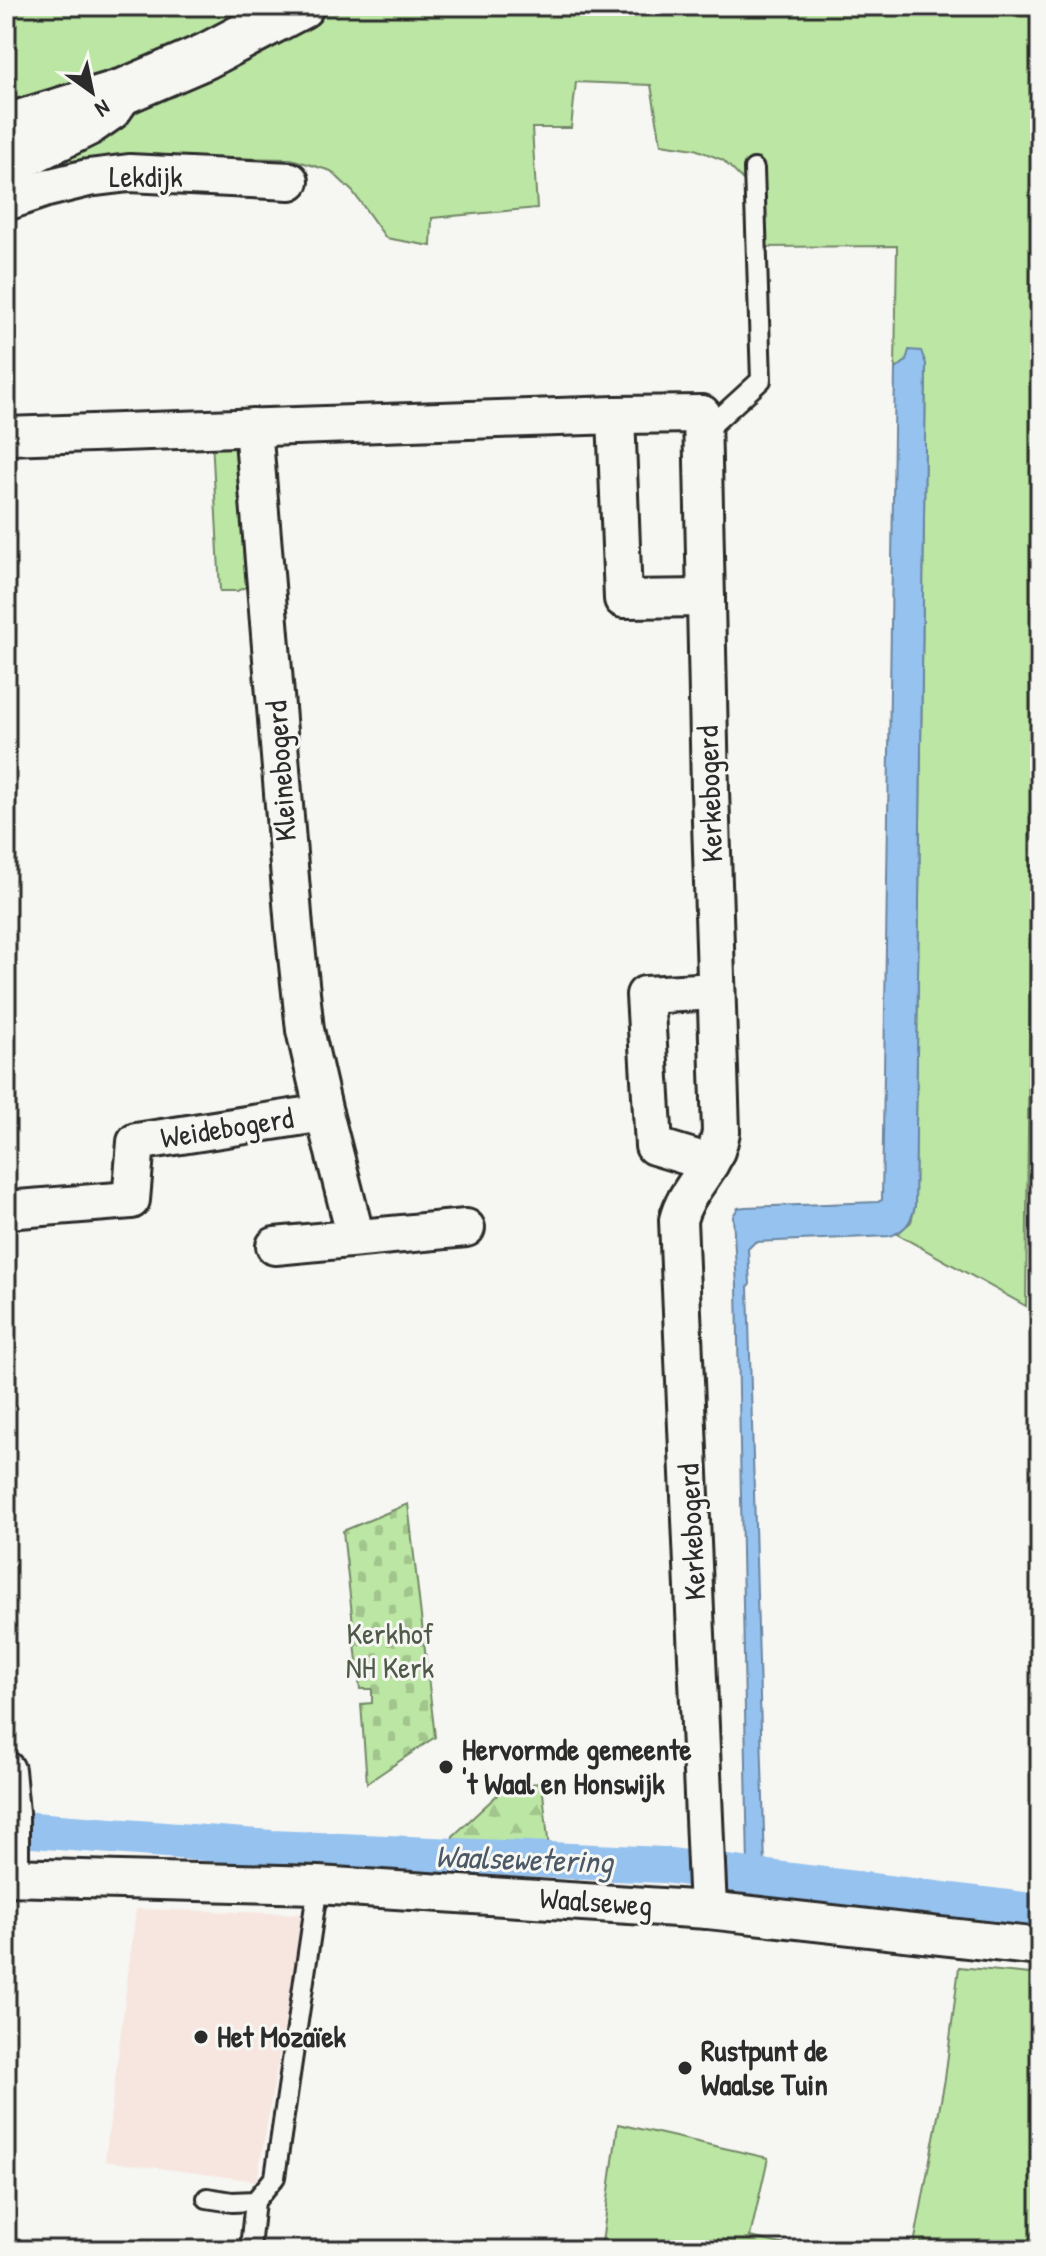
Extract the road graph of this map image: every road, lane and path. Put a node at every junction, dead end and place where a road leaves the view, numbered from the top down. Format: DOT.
graph roads {
  1 [pos="301,6"];
  2 [pos="127,90"];
  3 [pos="6,127"];
  4 [pos="6,168"];
  5 [pos="754,169"];
  6 [pos="290,181"];
  7 [pos="6,202"];
  8 [pos="616,415"];
  9 [pos="253,427"];
  10 [pos="702,434"];
  11 [pos="6,436"];
  12 [pos="706,598"];
  13 [pos="716,991"];
  14 [pos="324,1113"];
  15 [pos="710,1163"];
  16 [pos="6,1210"];
  17 [pos="466,1228"];
  18 [pos="356,1238"];
  19 [pos="275,1246"];
  20 [pos="6,1770"];
  21 [pos="9,1854"];
  22 [pos="318,1885"];
  23 [pos="708,1894"];
  24 [pos="1040,1947"];
  25 [pos="207,2198"];
  26 [pos="255,2201"];
  27 [pos="250,2248"];
  1 -- 2 [label="street, Lekdijk"];
  2 -- 3 [label="street, Lekdijk"];
  2 -- 4 [label="street, Lekdijk"];
  5 -- 10 [label="lane"];
  6 -- 7 [label="street, Lekdijk"];
  8 -- 9 [label="street"];
  8 -- 10 [label="street"];
  8 -- 12 [label="street"];
  9 -- 11 [label="street"];
  9 -- 14 [label="street, Kleinebogerd"];
  10 -- 12 [label="street, Kerkebogerd"];
  12 -- 13 [label="street, Kerkebogerd"];
  13 -- 15 [label="street, Kerkebogerd"];
  13 -- 15 [label="street"];
  14 -- 16 [label="street, Weidebogerd"];
  14 -- 18 [label="street, Weidebogerd"];
  15 -- 23 [label="street, Kerkebogerd"];
  17 -- 18 [label="street"];
  18 -- 19 [label="street"];
  20 -- 21 [label="street"];
  21 -- 22 [label="street, Waalseweg"];
  22 -- 23 [label="street, Waalseweg"];
  22 -- 26 [label="lane"];
  23 -- 24 [label="street, Waalseweg"];
  25 -- 26 [label="lane"];
  26 -- 27 [label="lane"];
}
